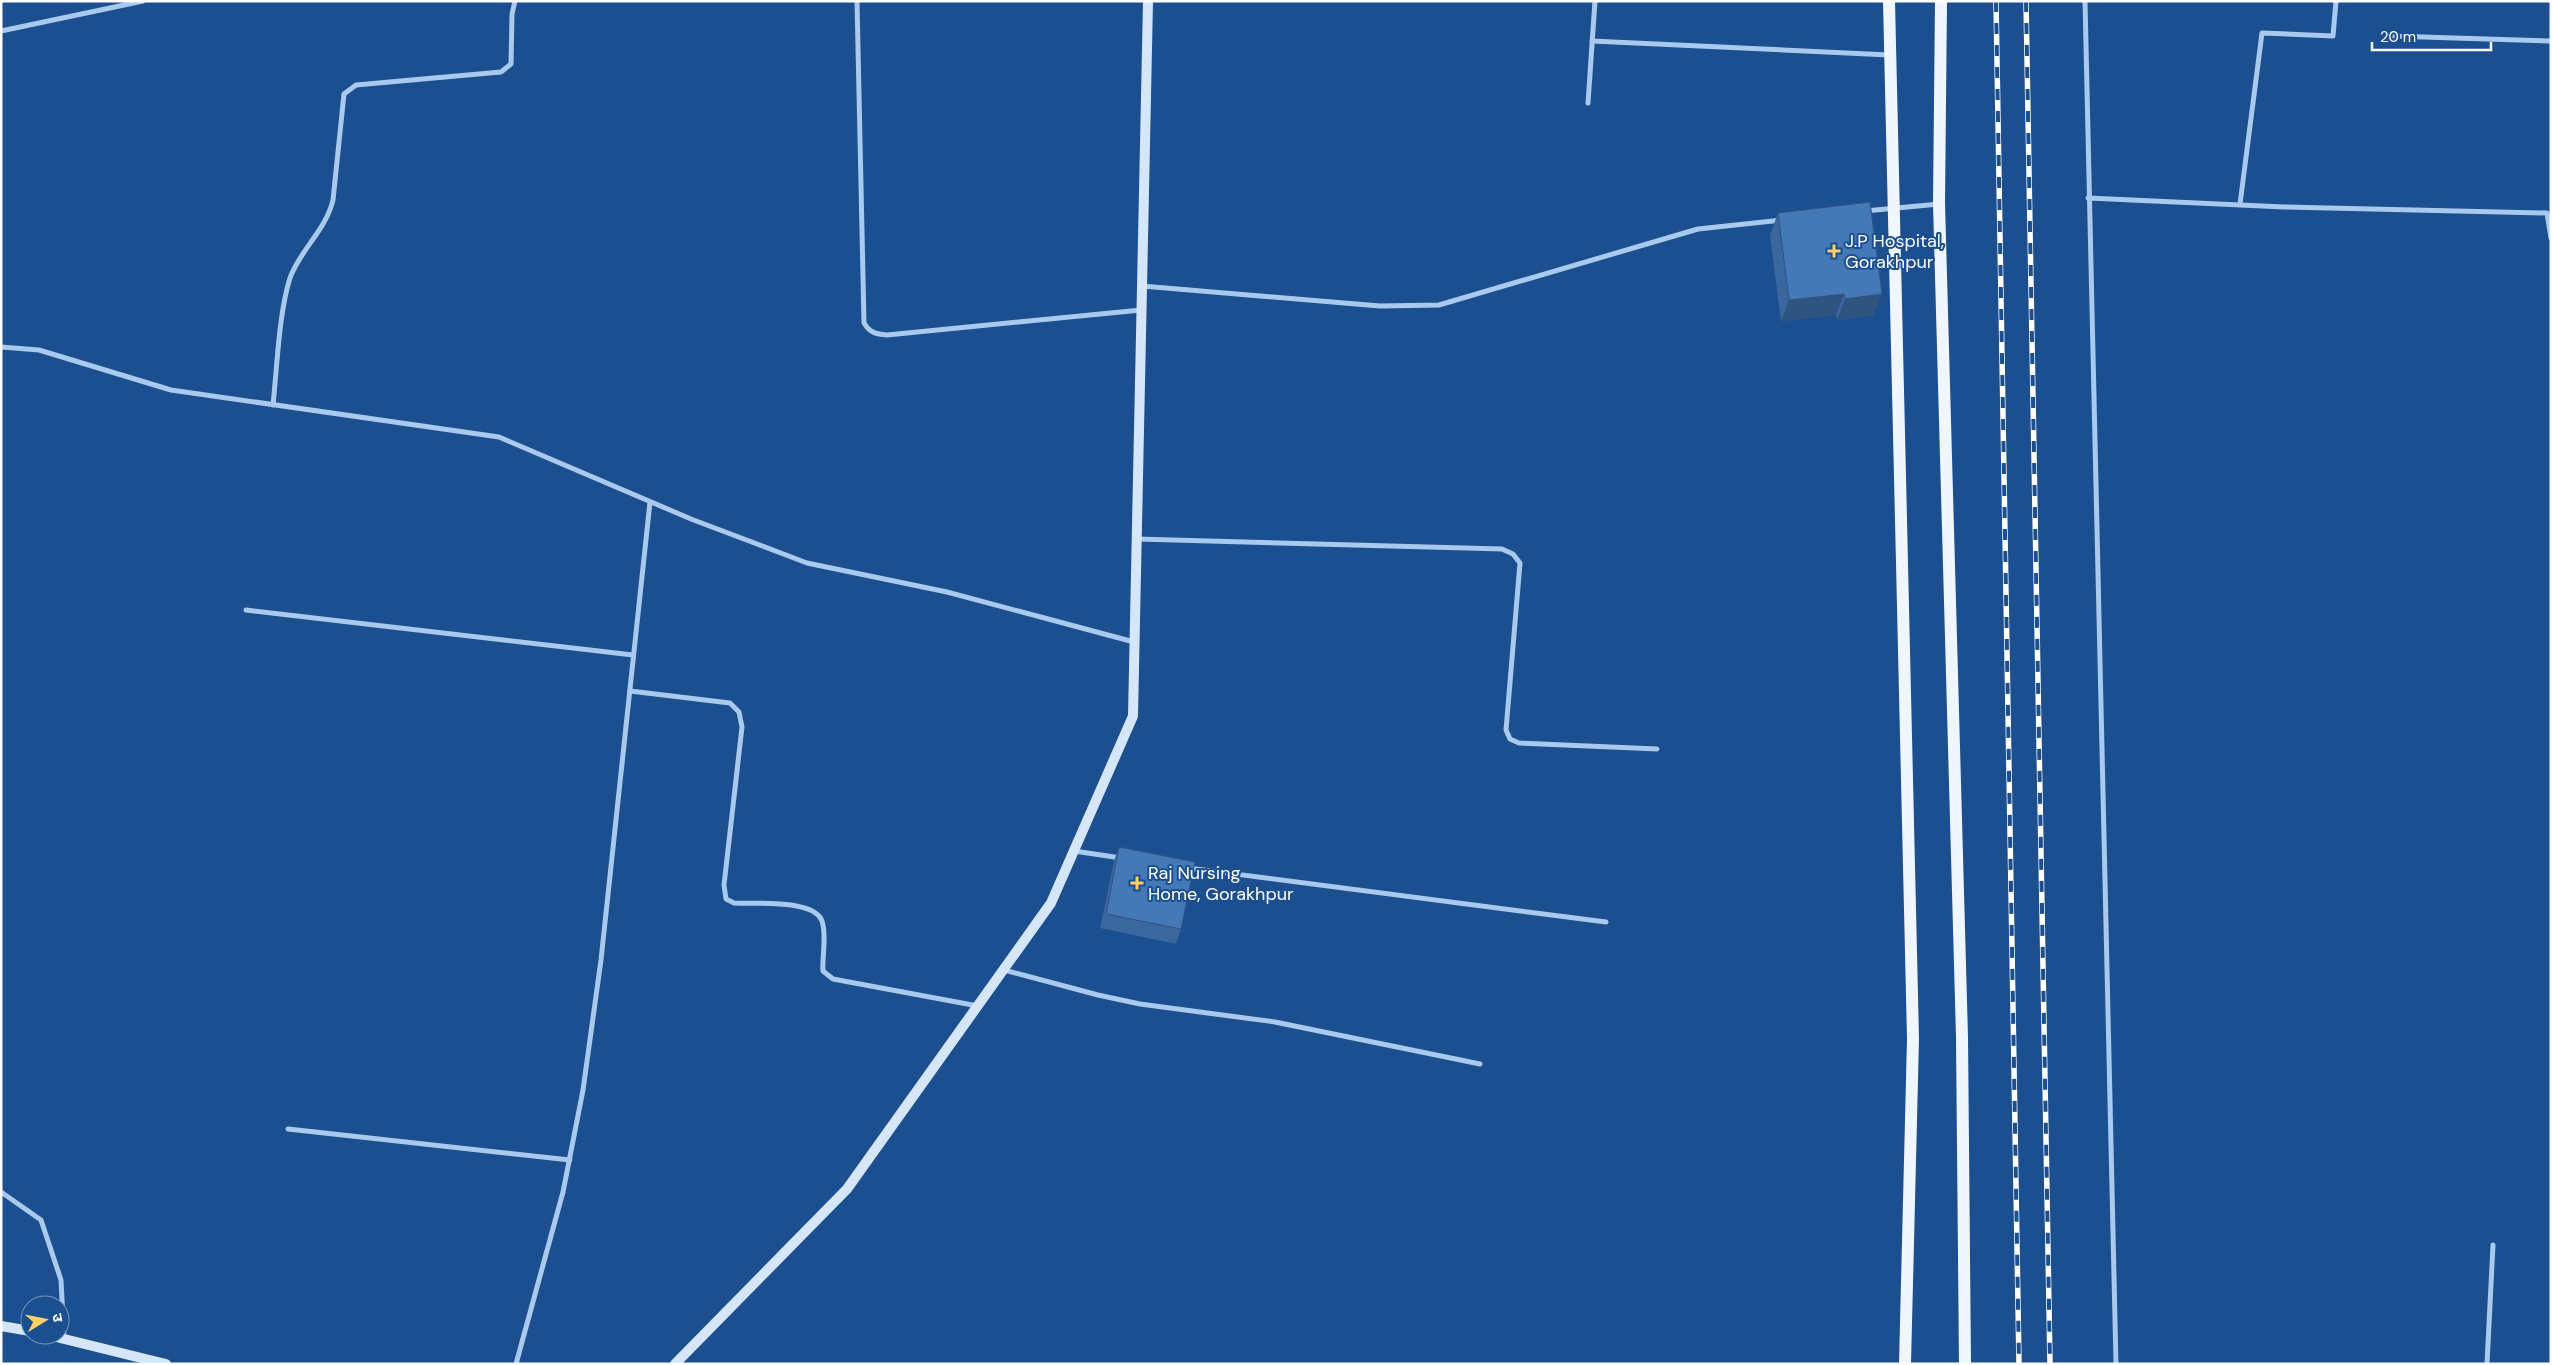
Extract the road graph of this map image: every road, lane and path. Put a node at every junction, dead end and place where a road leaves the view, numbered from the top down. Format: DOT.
graph roads {
  1 [pos="143,1"];
  2 [pos="515,1"];
  3 [pos="856,1"];
  4 [pos="1148,1"];
  5 [pos="1595,1"];
  6 [pos="1888,1"];
  7 [pos="1941,1"];
  8 [pos="2085,1"];
  9 [pos="2336,1"];
  10 [pos="1,31"];
  11 [pos="2391,36"];
  12 [pos="1592,41"];
  13 [pos="2551,41"];
  14 [pos="1889,55"];
  15 [pos="1588,103"];
  16 [pos="2088,198"];
  17 [pos="1939,204"];
  18 [pos="2240,204"];
  19 [pos="1892,209"];
  20 [pos="1854,212"];
  21 [pos="2549,213"];
  22 [pos="1787,219"];
  23 [pos="2551,238"];
  24 [pos="1142,286"];
  25 [pos="1141,310"];
  26 [pos="1,347"];
  27 [pos="273,405"];
  28 [pos="650,502"];
  29 [pos="1137,540"];
  30 [pos="246,610"];
  31 [pos="1135,642"];
  32 [pos="633,655"];
  33 [pos="630,691"];
  34 [pos="1657,749"];
  35 [pos="1074,851"];
  36 [pos="1133,860"];
  37 [pos="1182,867"];
  38 [pos="1606,922"];
  39 [pos="1004,970"];
  40 [pos="978,1006"];
  41 [pos="1480,1064"];
  42 [pos="288,1129"];
  43 [pos="570,1160"];
  44 [pos="1,1192"];
  45 [pos="2493,1245"];
  46 [pos="62,1295"];
  47 [pos="1,1326"];
  48 [pos="20,1329"];
  49 [pos="70,1340"];
  50 [pos="166,1364"];
  51 [pos="516,1364"];
  52 [pos="675,1364"];
  53 [pos="1905,1364"];
  54 [pos="1965,1364"];
  55 [pos="2116,1364"];
  56 [pos="2487,1364"];
  1 -- 10 [label="street"];
  2 -- 27 [label="street"];
  3 -- 25 [label="street"];
  4 -- 24 [label="street"];
  5 -- 12 [label="street"];
  6 -- 14 [label="main road"];
  7 -- 17 [label="main road"];
  8 -- 16 [label="street"];
  9 -- 18 [label="street"];
  11 -- 13 [label="street"];
  12 -- 14 [label="street"];
  12 -- 15 [label="street"];
  14 -- 19 [label="main road"];
  16 -- 18 [label="street"];
  16 -- 55 [label="street"];
  17 -- 19 [label="street"];
  17 -- 54 [label="main road"];
  18 -- 21 [label="street"];
  19 -- 20 [label="street"];
  19 -- 53 [label="main road"];
  21 -- 23 [label="street"];
  22 -- 24 [label="street"];
  24 -- 25 [label="street"];
  25 -- 29 [label="street"];
  26 -- 27 [label="street"];
  27 -- 28 [label="street"];
  28 -- 31 [label="street"];
  28 -- 32 [label="street"];
  29 -- 31 [label="street"];
  29 -- 34 [label="street"];
  30 -- 32 [label="street"];
  31 -- 35 [label="street"];
  32 -- 33 [label="street"];
  33 -- 40 [label="street"];
  33 -- 43 [label="street"];
  35 -- 36 [label="street"];
  35 -- 39 [label="street"];
  37 -- 38 [label="street"];
  39 -- 40 [label="street"];
  39 -- 41 [label="street"];
  40 -- 52 [label="street"];
  42 -- 43 [label="street"];
  43 -- 51 [label="street"];
  44 -- 46 [label="street"];
  45 -- 56 [label="street"];
  47 -- 48 [label="street"];
  49 -- 50 [label="street"];
}
